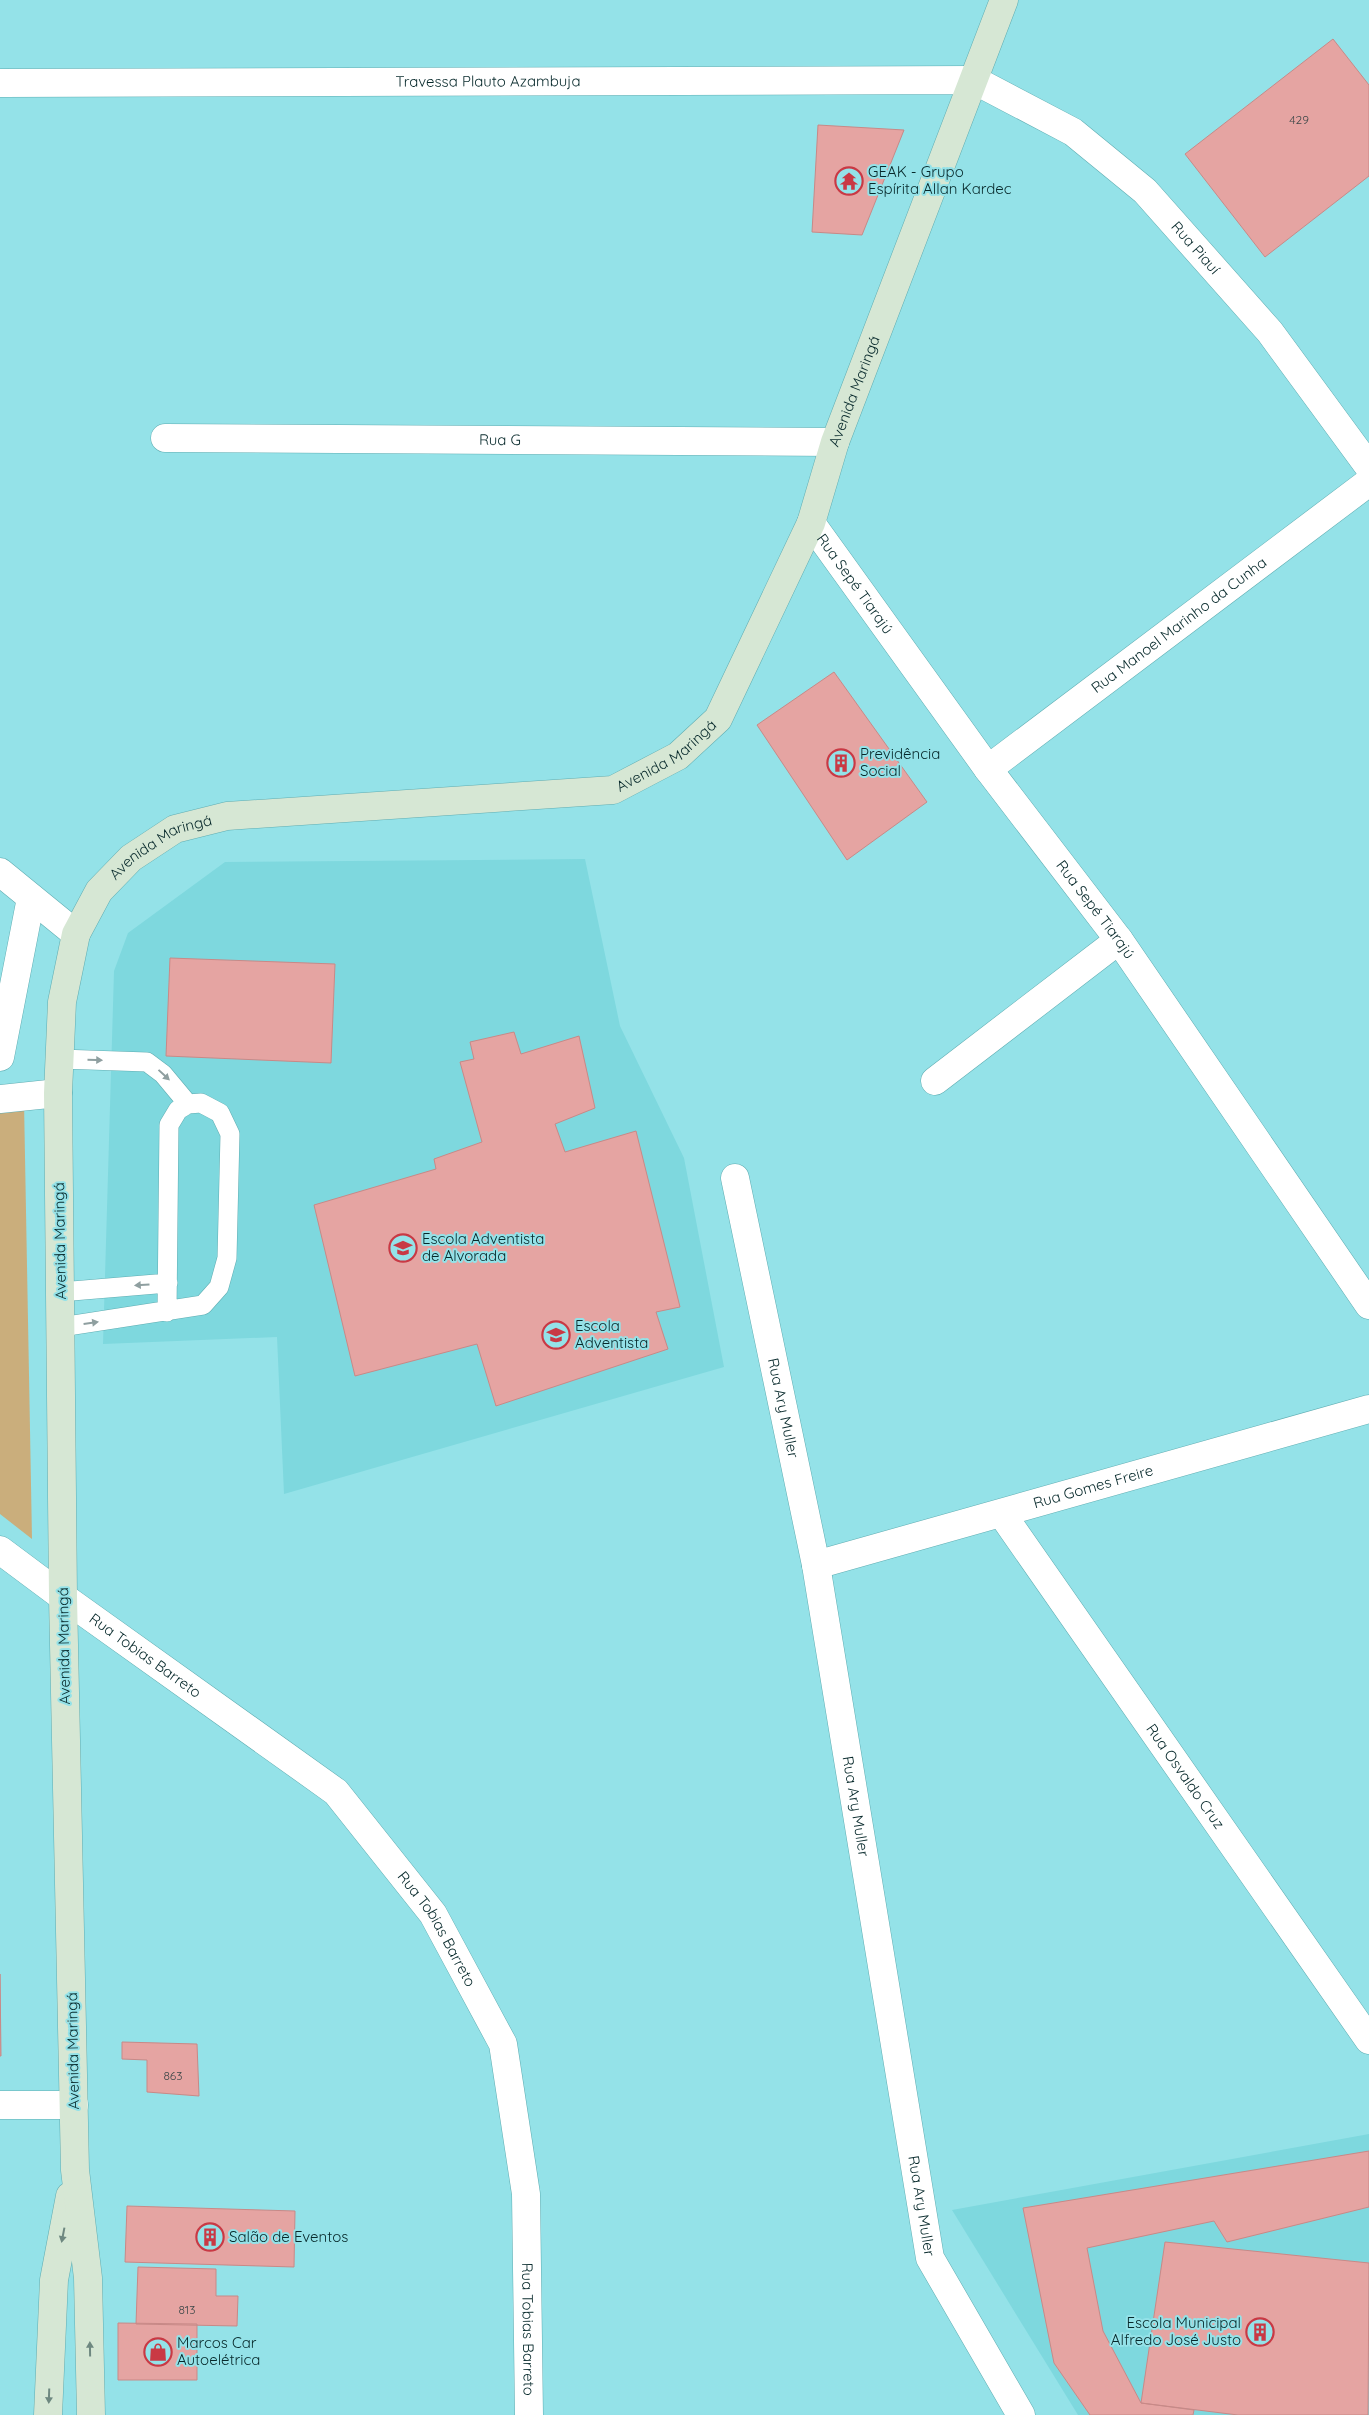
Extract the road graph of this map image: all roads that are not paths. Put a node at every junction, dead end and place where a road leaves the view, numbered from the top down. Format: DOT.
graph roads {
  1 [pos="1004,0"];
  2 [pos="974,80"];
  3 [pos="0,83"];
  4 [pos="165,438"];
  5 [pos="835,442"];
  6 [pos="1369,467"];
  7 [pos="1369,482"];
  8 [pos="811,523"];
  9 [pos="988,769"];
  10 [pos="0,872"];
  11 [pos="31,898"];
  12 [pos="76,934"];
  13 [pos="1119,940"];
  14 [pos="0,1057"];
  15 [pos="60,1059"];
  16 [pos="935,1081"];
  17 [pos="58,1094"];
  18 [pos="0,1099"];
  19 [pos="188,1104"];
  20 [pos="735,1178"];
  21 [pos="168,1283"];
  22 [pos="60,1292"];
  23 [pos="1369,1305"];
  24 [pos="167,1312"];
  25 [pos="61,1327"];
  26 [pos="1369,1409"];
  27 [pos="1002,1514"];
  28 [pos="0,1550"];
  29 [pos="816,1565"];
  30 [pos="63,1597"];
  31 [pos="1369,2040"];
  32 [pos="0,2105"];
  33 [pos="74,2105"];
  34 [pos="75,2170"];
  35 [pos="48,2415"];
  36 [pos="91,2415"];
  37 [pos="529,2415"];
  38 [pos="1021,2415"];
  1 -- 2 [label="main road, Avenida Maringá"];
  2 -- 3 [label="street, Travessa Plauto Azambuja"];
  2 -- 5 [label="main road, Avenida Maringá"];
  2 -- 6 [label="street, Rua Piauí"];
  4 -- 5 [label="street, Rua G"];
  5 -- 8 [label="main road, Avenida Maringá"];
  7 -- 9 [label="street, Rua Manoel Marinho da Cunha"];
  8 -- 9 [label="street, Rua Sepé Tiarajú"];
  8 -- 12 [label="main road, Avenida Maringá"];
  9 -- 13 [label="street, Rua Sepé Tiarajú"];
  10 -- 11 [label="street"];
  11 -- 12 [label="street"];
  11 -- 14 [label="street"];
  12 -- 15 [label="main road, Avenida Maringá"];
  13 -- 16 [label="street"];
  13 -- 23 [label="street, Rua Sepé Tiarajú"];
  15 -- 17 [label="main road, Avenida Maringá"];
  15 -- 19 [label="lane, one-way"];
  17 -- 18 [label="street"];
  17 -- 22 [label="main road, Avenida Maringá"];
  19 -- 21 [label="lane"];
  19 -- 24 [label="lane"];
  20 -- 29 [label="street, Rua Ary Muller"];
  21 -- 22 [label="lane, one-way"];
  21 -- 24 [label="lane"];
  22 -- 25 [label="main road, Avenida Maringá"];
  25 -- 24 [label="lane, one-way"];
  25 -- 30 [label="main road, Avenida Maringá"];
  26 -- 27 [label="street, Rua Gomes Freire"];
  27 -- 29 [label="street, Rua Gomes Freire"];
  27 -- 31 [label="street, Rua Osvaldo Cruz"];
  28 -- 30 [label="street, Rua Tobias Barreto"];
  29 -- 38 [label="street, Rua Ary Muller"];
  30 -- 33 [label="main road, Avenida Maringá"];
  30 -- 37 [label="street, Rua Tobias Barreto"];
  32 -- 33 [label="street"];
  33 -- 34 [label="main road, Avenida Maringá"];
  34 -- 35 [label="main road, Avenida Maringá, one-way"];
  36 -- 34 [label="main road, Avenida Maringá, one-way"];
}
